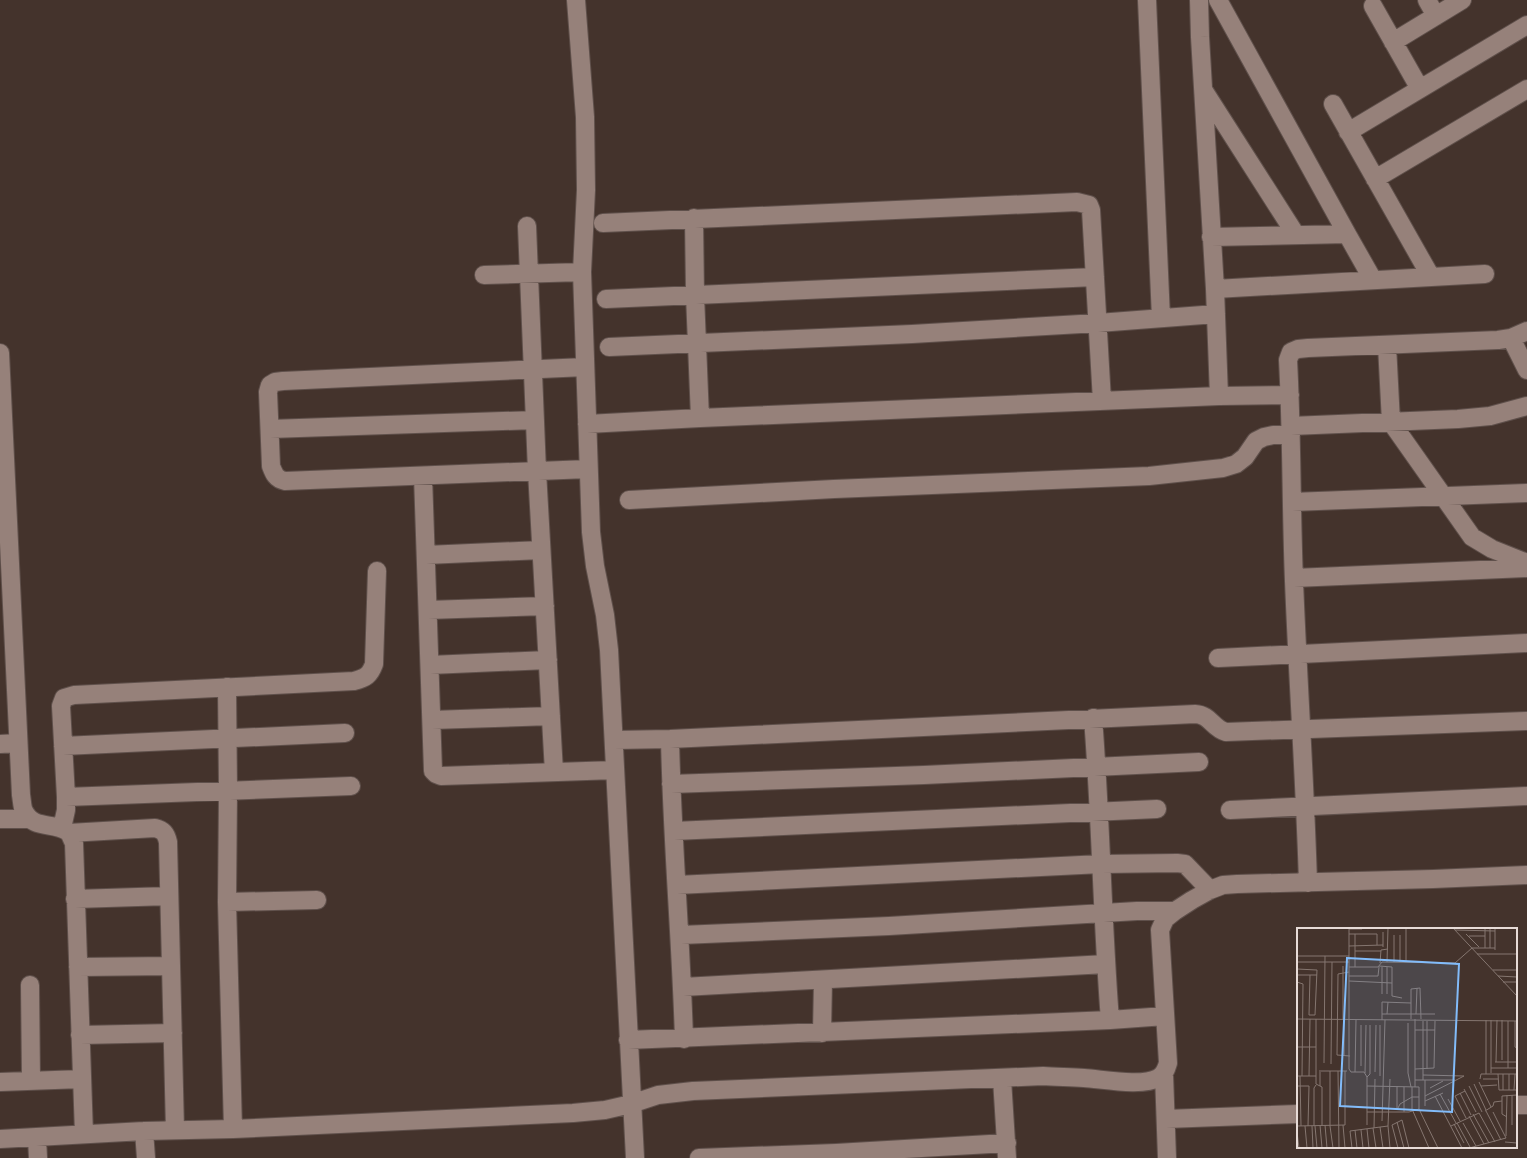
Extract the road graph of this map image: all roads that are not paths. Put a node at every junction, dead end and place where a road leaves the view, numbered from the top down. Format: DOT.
graph roads {
  1 [pos="576,0"];
  2 [pos="1146,0"];
  3 [pos="1200,0"];
  4 [pos="1218,0"];
  5 [pos="1427,0"];
  6 [pos="1462,0"];
  7 [pos="1373,6"];
  8 [pos="1436,16"];
  9 [pos="1527,25"];
  10 [pos="1393,42"];
  11 [pos="1420,89"];
  12 [pos="1527,89"];
  13 [pos="1204,90"];
  14 [pos="1333,104"];
  15 [pos="1348,132"];
  16 [pos="1375,179"];
  17 [pos="694,218"];
  18 [pos="603,223"];
  19 [pos="526,226"];
  20 [pos="1346,234"];
  21 [pos="1296,235"];
  22 [pos="1211,238"];
  23 [pos="582,272"];
  24 [pos="528,274"];
  25 [pos="1485,274"];
  26 [pos="484,275"];
  27 [pos="1095,277"];
  28 [pos="1431,277"];
  29 [pos="1373,280"];
  30 [pos="1215,289"];
  31 [pos="695,295"];
  32 [pos="606,299"];
  33 [pos="1216,314"];
  34 [pos="1161,318"];
  35 [pos="1098,324"];
  36 [pos="1519,334"];
  37 [pos="697,342"];
  38 [pos="1387,345"];
  39 [pos="609,347"];
  40 [pos="0,353"];
  41 [pos="585,367"];
  42 [pos="532,369"];
  43 [pos="1527,370"];
  44 [pos="1290,395"];
  45 [pos="1219,396"];
  46 [pos="1102,401"];
  47 [pos="1527,406"];
  48 [pos="700,418"];
  49 [pos="535,420"];
  50 [pos="1391,422"];
  51 [pos="587,424"];
  52 [pos="270,429"];
  53 [pos="1291,430"];
  54 [pos="588,469"];
  55 [pos="537,471"];
  56 [pos="423,476"];
  57 [pos="1527,493"];
  58 [pos="1444,496"];
  59 [pos="630,500"];
  60 [pos="1292,502"];
  61 [pos="542,550"];
  62 [pos="4,552"];
  63 [pos="426,555"];
  64 [pos="1527,563"];
  65 [pos="1527,568"];
  66 [pos="377,571"];
  67 [pos="1294,578"];
  68 [pos="545,606"];
  69 [pos="428,610"];
  70 [pos="6,615"];
  71 [pos="1527,643"];
  72 [pos="1297,654"];
  73 [pos="1218,658"];
  74 [pos="548,660"];
  75 [pos="430,665"];
  76 [pos="7,679"];
  77 [pos="227,687"];
  78 [pos="551,716"];
  79 [pos="1093,718"];
  80 [pos="432,720"];
  81 [pos="1527,721"];
  82 [pos="1301,730"];
  83 [pos="345,733"];
  84 [pos="228,739"];
  85 [pos="670,739"];
  86 [pos="614,740"];
  87 [pos="18,743"];
  88 [pos="0,744"];
  89 [pos="63,746"];
  90 [pos="1199,762"];
  91 [pos="1097,767"];
  92 [pos="615,770"];
  93 [pos="554,772"];
  94 [pos="671,784"];
  95 [pos="351,786"];
  96 [pos="228,791"];
  97 [pos="1527,796"];
  98 [pos="66,797"];
  99 [pos="1306,806"];
  100 [pos="1157,809"];
  101 [pos="1230,810"];
  102 [pos="1100,812"];
  103 [pos="29,819"];
  104 [pos="0,820"];
  105 [pos="66,831"];
  106 [pos="674,831"];
  107 [pos="1101,864"];
  108 [pos="1527,875"];
  109 [pos="1308,883"];
  110 [pos="677,885"];
  111 [pos="1210,890"];
  112 [pos="169,896"];
  113 [pos="75,899"];
  114 [pos="318,900"];
  115 [pos="226,902"];
  116 [pos="1175,911"];
  117 [pos="1103,913"];
  118 [pos="680,935"];
  119 [pos="1106,964"];
  120 [pos="171,966"];
  121 [pos="78,967"];
  122 [pos="823,980"];
  123 [pos="30,985"];
  124 [pos="683,987"];
  125 [pos="1165,1016"];
  126 [pos="1110,1020"];
  127 [pos="173,1033"];
  128 [pos="822,1033"];
  129 [pos="80,1035"];
  130 [pos="684,1039"];
  131 [pos="628,1040"];
  132 [pos="1164,1074"];
  133 [pos="82,1079"];
  134 [pos="1002,1079"];
  135 [pos="31,1080"];
  136 [pos="0,1082"];
  137 [pos="631,1104"];
  138 [pos="1297,1114"];
  139 [pos="1166,1119"];
  140 [pos="233,1129"];
  141 [pos="175,1130"];
  142 [pos="144,1131"];
  143 [pos="84,1134"];
  144 [pos="37,1138"];
  145 [pos="0,1139"];
  146 [pos="1007,1150"];
  147 [pos="38,1158"];
  148 [pos="146,1158"];
  149 [pos="635,1158"];
  150 [pos="699,1158"];
  151 [pos="1167,1158"];
  1 -- 23 [label="street"];
  2 -- 34 [label="street"];
  3 -- 13 [label="street"];
  4 -- 20 [label="street"];
  5 -- 8 [label="street"];
  6 -- 8 [label="street"];
  7 -- 10 [label="street"];
  8 -- 10 [label="street"];
  9 -- 11 [label="street"];
  10 -- 11 [label="street"];
  11 -- 15 [label="street"];
  12 -- 16 [label="street"];
  13 -- 21 [label="street"];
  13 -- 22 [label="street"];
  14 -- 15 [label="street"];
  15 -- 16 [label="street"];
  16 -- 28 [label="street"];
  17 -- 18 [label="street"];
  17 -- 27 [label="street"];
  17 -- 31 [label="street"];
  19 -- 24 [label="street"];
  20 -- 21 [label="street"];
  20 -- 29 [label="street"];
  21 -- 22 [label="street"];
  22 -- 30 [label="street"];
  23 -- 24 [label="street"];
  23 -- 41 [label="street"];
  24 -- 26 [label="street"];
  24 -- 42 [label="street"];
  25 -- 28 [label="street"];
  27 -- 31 [label="street"];
  27 -- 35 [label="street"];
  28 -- 29 [label="street"];
  29 -- 30 [label="street"];
  30 -- 33 [label="street"];
  31 -- 32 [label="street"];
  31 -- 37 [label="street"];
  33 -- 34 [label="street"];
  33 -- 45 [label="street"];
  34 -- 35 [label="street"];
  35 -- 37 [label="street"];
  35 -- 46 [label="street"];
  36 -- 38 [label="street"];
  36 -- 43 [label="street"];
  37 -- 39 [label="street"];
  37 -- 48 [label="street"];
  38 -- 44 [label="street"];
  38 -- 50 [label="street"];
  40 -- 62 [label="street"];
  41 -- 42 [label="street"];
  41 -- 51 [label="street"];
  42 -- 49 [label="street"];
  42 -- 52 [label="street"];
  44 -- 45 [label="street"];
  44 -- 53 [label="street"];
  45 -- 46 [label="street"];
  46 -- 48 [label="street"];
  47 -- 50 [label="street"];
  48 -- 51 [label="street"];
  49 -- 52 [label="street"];
  49 -- 55 [label="street"];
  50 -- 53 [label="street"];
  50 -- 58 [label="street"];
  51 -- 54 [label="street"];
  52 -- 56 [label="street"];
  53 -- 59 [label="street"];
  53 -- 60 [label="street"];
  54 -- 55 [label="street"];
  54 -- 86 [label="street"];
  55 -- 56 [label="street"];
  55 -- 61 [label="street"];
  56 -- 63 [label="street"];
  57 -- 58 [label="street"];
  58 -- 60 [label="street"];
  58 -- 64 [label="street"];
  60 -- 67 [label="street"];
  61 -- 63 [label="street"];
  61 -- 68 [label="street"];
  62 -- 70 [label="street"];
  63 -- 69 [label="street"];
  65 -- 67 [label="street"];
  66 -- 77 [label="street"];
  67 -- 72 [label="street"];
  68 -- 69 [label="street"];
  68 -- 74 [label="street"];
  69 -- 75 [label="street"];
  70 -- 76 [label="street"];
  71 -- 72 [label="street"];
  72 -- 73 [label="street"];
  72 -- 82 [label="street"];
  74 -- 75 [label="street"];
  74 -- 78 [label="street"];
  75 -- 80 [label="street"];
  76 -- 87 [label="street"];
  77 -- 84 [label="street"];
  77 -- 89 [label="street"];
  78 -- 80 [label="street"];
  78 -- 93 [label="street"];
  79 -- 82 [label="street"];
  79 -- 85 [label="street"];
  79 -- 91 [label="street"];
  80 -- 93 [label="street"];
  81 -- 82 [label="street"];
  82 -- 99 [label="street"];
  83 -- 84 [label="street"];
  84 -- 89 [label="street"];
  84 -- 96 [label="street"];
  85 -- 86 [label="street"];
  85 -- 94 [label="street"];
  86 -- 92 [label="street"];
  87 -- 88 [label="street"];
  87 -- 103 [label="street"];
  89 -- 98 [label="street"];
  90 -- 91 [label="street"];
  91 -- 94 [label="street"];
  91 -- 102 [label="street"];
  92 -- 93 [label="street"];
  92 -- 131 [label="street"];
  94 -- 106 [label="street"];
  95 -- 96 [label="street"];
  96 -- 98 [label="street"];
  96 -- 115 [label="street"];
  97 -- 99 [label="street"];
  98 -- 105 [label="street"];
  99 -- 101 [label="street"];
  99 -- 109 [label="street"];
  100 -- 102 [label="street"];
  102 -- 106 [label="street"];
  102 -- 107 [label="street"];
  103 -- 104 [label="street"];
  103 -- 105 [label="street"];
  105 -- 112 [label="street"];
  105 -- 113 [label="street"];
  106 -- 110 [label="street"];
  107 -- 110 [label="street"];
  107 -- 111 [label="street"];
  107 -- 117 [label="street"];
  108 -- 109 [label="street"];
  109 -- 111 [label="street"];
  110 -- 118 [label="street"];
  111 -- 116 [label="street"];
  112 -- 113 [label="street"];
  112 -- 120 [label="street"];
  113 -- 121 [label="street"];
  114 -- 115 [label="street"];
  115 -- 140 [label="street"];
  116 -- 117 [label="street"];
  116 -- 125 [label="street"];
  117 -- 118 [label="street"];
  117 -- 119 [label="street"];
  118 -- 124 [label="street"];
  119 -- 122 [label="street"];
  119 -- 126 [label="street"];
  120 -- 121 [label="street"];
  120 -- 127 [label="street"];
  121 -- 129 [label="street"];
  122 -- 124 [label="street"];
  122 -- 128 [label="street"];
  123 -- 135 [label="street"];
  124 -- 130 [label="street"];
  125 -- 126 [label="street"];
  125 -- 132 [label="street"];
  126 -- 128 [label="street"];
  127 -- 129 [label="street"];
  127 -- 141 [label="street"];
  128 -- 130 [label="street"];
  129 -- 133 [label="street"];
  130 -- 131 [label="street"];
  131 -- 137 [label="street"];
  132 -- 134 [label="street"];
  132 -- 139 [label="street"];
  133 -- 135 [label="street"];
  133 -- 143 [label="street"];
  134 -- 137 [label="street"];
  134 -- 146 [label="street"];
  135 -- 136 [label="street"];
  137 -- 140 [label="street"];
  137 -- 149 [label="street"];
  138 -- 139 [label="street"];
  139 -- 151 [label="street"];
  140 -- 141 [label="street"];
  141 -- 142 [label="street"];
  142 -- 143 [label="street"];
  142 -- 148 [label="street"];
  143 -- 144 [label="street"];
  144 -- 145 [label="street"];
  144 -- 147 [label="street"];
  146 -- 150 [label="street"];
}
